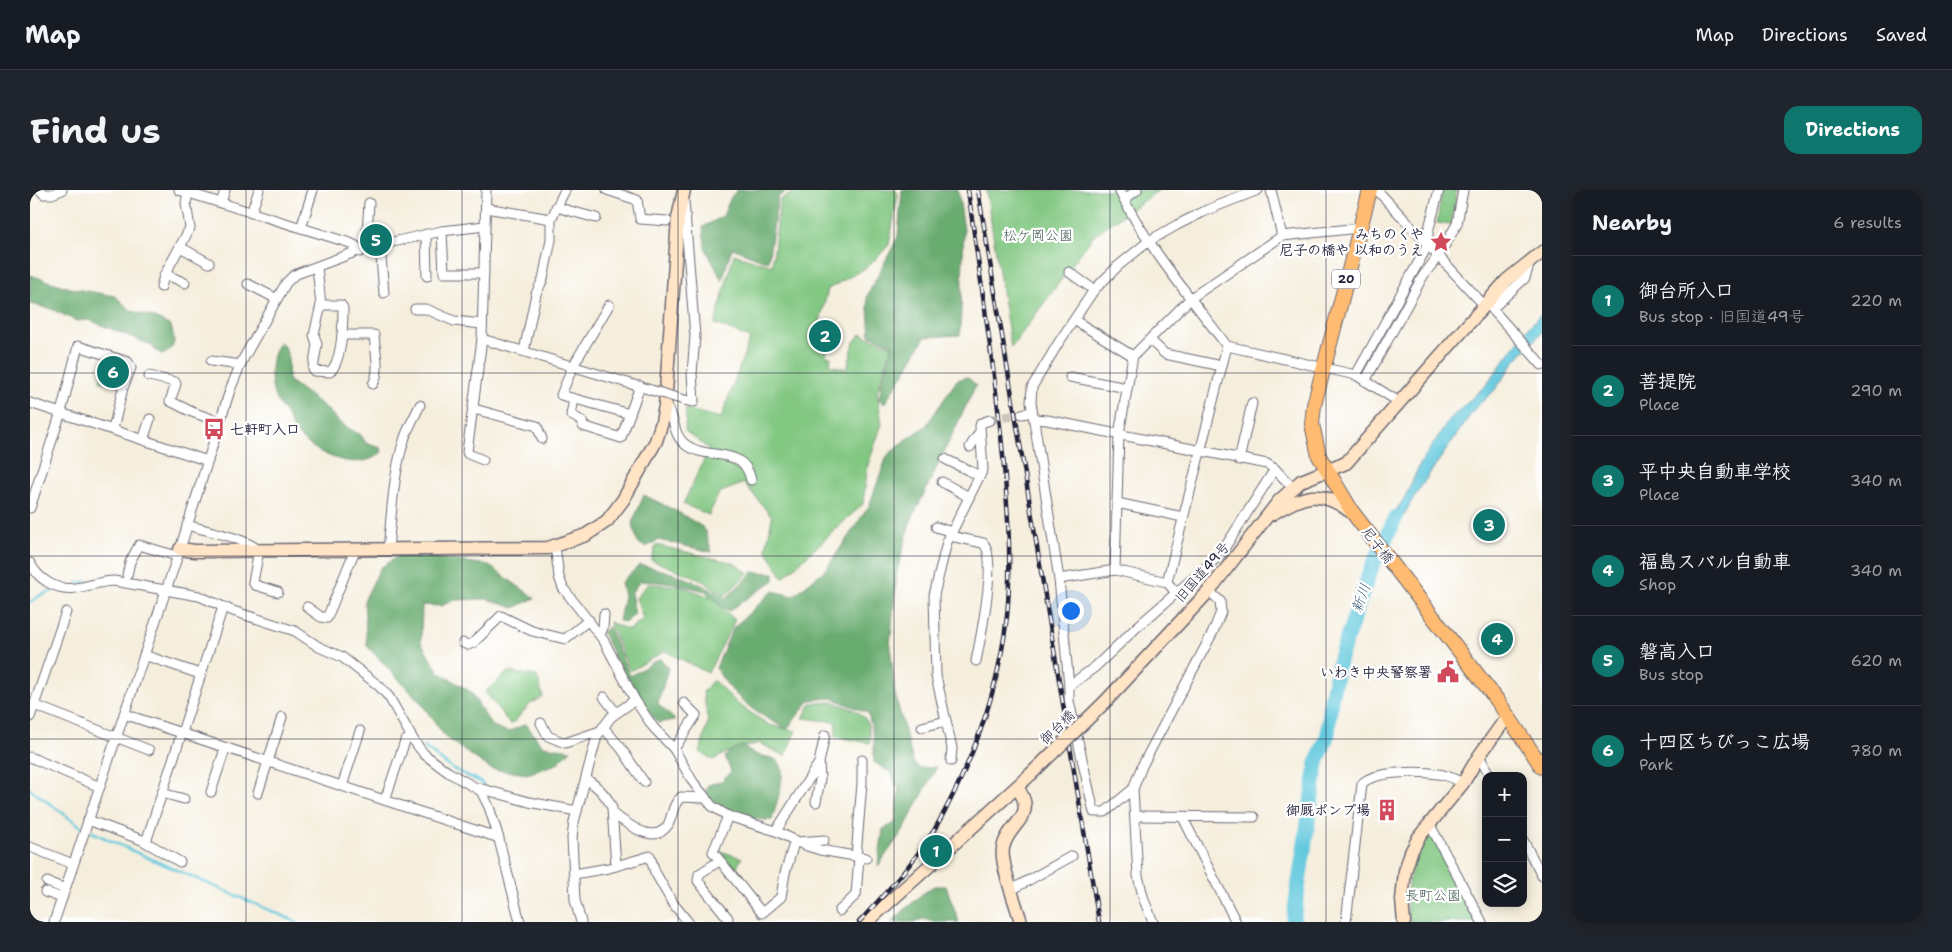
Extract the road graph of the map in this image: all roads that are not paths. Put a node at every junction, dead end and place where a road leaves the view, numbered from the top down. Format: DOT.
graph roads {
  1 [pos="40,190"];
  2 [pos="62,190"];
  3 [pos="225,190"];
  4 [pos="258,190"];
  5 [pos="312,190"];
  6 [pos="486,190"];
  7 [pos="565,190"];
  8 [pos="607,190"];
  9 [pos="1119,190"];
  10 [pos="1137,190"];
  11 [pos="1258,190"];
  12 [pos="1271,190"];
  13 [pos="1370,190"];
  14 [pos="1376,190"];
  15 [pos="1439,190"];
  16 [pos="1463,190"];
  17 [pos="183,192"];
  18 [pos="684,192"];
  19 [pos="1124,200"];
  20 [pos="221,203"];
  21 [pos="370,203"];
  22 [pos="556,207"];
  23 [pos="486,208"];
  24 [pos="251,213"];
  25 [pos="551,218"];
  26 [pos="596,218"];
  27 [pos="667,221"];
  28 [pos="485,226"];
  29 [pos="301,228"];
  30 [pos="1360,228"];
  31 [pos="442,231"];
  32 [pos="426,234"];
  33 [pos="1282,236"];
  34 [pos="1149,240"];
  35 [pos="380,245"];
  36 [pos="1428,245"];
  37 [pos="180,247"];
  38 [pos="363,250"];
  39 [pos="1542,252"];
  40 [pos="1439,255"];
  41 [pos="1531,261"];
  42 [pos="209,263"];
  43 [pos="317,267"];
  44 [pos="1069,272"];
  45 [pos="484,273"];
  46 [pos="165,274"];
  47 [pos="427,276"];
  48 [pos="185,283"];
  49 [pos="248,284"];
  50 [pos="161,287"];
  51 [pos="1094,290"];
  52 [pos="384,294"];
  53 [pos="1191,298"];
  54 [pos="277,300"];
  55 [pos="321,305"];
  56 [pos="609,305"];
  57 [pos="1484,305"];
  58 [pos="415,310"];
  59 [pos="1074,320"];
  60 [pos="482,324"];
  61 [pos="342,335"];
  62 [pos="482,339"];
  63 [pos="1150,340"];
  64 [pos="1227,346"];
  65 [pos="524,350"];
  66 [pos="1133,356"];
  67 [pos="211,361"];
  68 [pos="241,365"];
  69 [pos="1542,365"];
  70 [pos="573,366"];
  71 [pos="1222,366"];
  72 [pos="1322,369"];
  73 [pos="1356,375"];
  74 [pos="149,376"];
  75 [pos="1070,377"];
  76 [pos="1366,381"];
  77 [pos="373,384"];
  78 [pos="640,386"];
  79 [pos="1127,388"];
  80 [pos="574,399"];
  81 [pos="1399,402"];
  82 [pos="30,403"];
  83 [pos="1252,403"];
  84 [pos="420,405"];
  85 [pos="664,406"];
  86 [pos="474,409"];
  87 [pos="61,412"];
  88 [pos="630,414"];
  89 [pos="1022,414"];
  90 [pos="1033,416"];
  91 [pos="150,419"];
  92 [pos="990,420"];
  93 [pos="220,422"];
  94 [pos="113,430"];
  95 [pos="980,432"];
  96 [pos="1119,434"];
  97 [pos="542,439"];
  98 [pos="143,440"];
  99 [pos="970,447"];
  100 [pos="1200,452"];
  101 [pos="945,459"];
  102 [pos="483,460"];
  103 [pos="1239,460"];
  104 [pos="208,461"];
  105 [pos="1275,469"];
  106 [pos="1327,469"];
  107 [pos="980,476"];
  108 [pos="751,480"];
  109 [pos="942,482"];
  110 [pos="1293,488"];
  111 [pos="969,497"];
  112 [pos="1117,503"];
  113 [pos="30,508"];
  114 [pos="1353,513"];
  115 [pos="1183,517"];
  116 [pos="1264,519"];
  117 [pos="187,525"];
  118 [pos="936,527"];
  119 [pos="951,534"];
  120 [pos="556,546"];
  121 [pos="260,550"];
  122 [pos="355,550"];
  123 [pos="388,550"];
  124 [pos="178,552"];
  125 [pos="30,563"];
  126 [pos="1114,570"];
  127 [pos="127,575"];
  128 [pos="1059,579"];
  129 [pos="1167,582"];
  130 [pos="167,586"];
  131 [pos="1209,590"];
  132 [pos="278,592"];
  133 [pos="1176,592"];
  134 [pos="223,607"];
  135 [pos="307,607"];
  136 [pos="66,612"];
  137 [pos="604,614"];
  138 [pos="589,620"];
  139 [pos="600,635"];
  140 [pos="463,643"];
  141 [pos="144,655"];
  142 [pos="976,661"];
  143 [pos="200,674"];
  144 [pos="1069,686"];
  145 [pos="604,697"];
  146 [pos="635,700"];
  147 [pos="1105,702"];
  148 [pos="684,703"];
  149 [pos="31,712"];
  150 [pos="616,713"];
  151 [pos="124,714"];
  152 [pos="282,717"];
  153 [pos="1507,717"];
  154 [pos="946,721"];
  155 [pos="540,723"];
  156 [pos="922,727"];
  157 [pos="601,729"];
  158 [pos="360,731"];
  159 [pos="181,734"];
  160 [pos="825,735"];
  161 [pos="117,737"];
  162 [pos="411,737"];
  163 [pos="674,748"];
  164 [pos="225,749"];
  165 [pos="149,750"];
  166 [pos="1479,756"];
  167 [pos="30,757"];
  168 [pos="862,760"];
  169 [pos="951,761"];
  170 [pos="269,762"];
  171 [pos="819,763"];
  172 [pos="1542,767"];
  173 [pos="1488,772"];
  174 [pos="586,779"];
  175 [pos="644,782"];
  176 [pos="1463,784"];
  177 [pos="342,786"];
  178 [pos="1017,787"];
  179 [pos="100,788"];
  180 [pos="481,789"];
  181 [pos="1133,789"];
  182 [pos="212,792"];
  183 [pos="162,793"];
  184 [pos="258,793"];
  185 [pos="705,798"];
  186 [pos="184,799"];
  187 [pos="386,800"];
  188 [pos="816,802"];
  189 [pos="577,811"];
  190 [pos="612,814"];
  191 [pos="728,816"];
  192 [pos="1135,816"];
  193 [pos="1182,816"];
  194 [pos="1254,817"];
  195 [pos="1429,823"];
  196 [pos="86,826"];
  197 [pos="776,831"];
  198 [pos="499,838"];
  199 [pos="824,840"];
  200 [pos="797,841"];
  201 [pos="146,842"];
  202 [pos="30,847"];
  203 [pos="1527,848"];
  204 [pos="1072,856"];
  205 [pos="860,857"];
  206 [pos="719,861"];
  207 [pos="180,862"];
  208 [pos="73,864"];
  209 [pos="616,866"];
  210 [pos="574,874"];
  211 [pos="1542,876"];
  212 [pos="47,882"];
  213 [pos="65,889"];
  214 [pos="1011,890"];
  215 [pos="45,892"];
  216 [pos="62,898"];
  217 [pos="839,911"];
  218 [pos="728,918"];
  219 [pos="54,922"];
  220 [pos="520,922"];
  221 [pos="581,922"];
  222 [pos="688,922"];
  223 [pos="867,922"];
  224 [pos="1021,922"];
  225 [pos="1153,922"];
  226 [pos="1236,922"];
  227 [pos="1346,922"];
  228 [pos="1404,922"];
  229 [pos="1482,922"];
  1 -- 2 [label="street"];
  3 -- 20 [label="street"];
  4 -- 24 [label="street"];
  5 -- 29 [label="street"];
  6 -- 23 [label="street"];
  7 -- 22 [label="street"];
  8 -- 27 [label="street"];
  9 -- 19 [label="street"];
  10 -- 19 [label="street"];
  11 -- 34 [label="street"];
  12 -- 33 [label="street"];
  13 -- 30 [label="main road, 20"];
  14 -- 36 [label="street"];
  15 -- 36 [label="street"];
  16 -- 40 [label="street"];
  17 -- 20 [label="street"];
  17 -- 37 [label="street"];
  18 -- 78 [label="street, bridge"];
  18 -- 85 [label="street"];
  19 -- 34 [label="street"];
  20 -- 24 [label="street"];
  21 -- 38 [label="street"];
  22 -- 25 [label="street"];
  22 -- 26 [label="street"];
  23 -- 25 [label="street"];
  23 -- 28 [label="street"];
  24 -- 29 [label="street"];
  25 -- 65 [label="street"];
  28 -- 31 [label="street"];
  28 -- 45 [label="street"];
  29 -- 38 [label="street"];
  30 -- 33 [label="street"];
  30 -- 72 [label="main road, 20"];
  31 -- 32 [label="street"];
  31 -- 45 [label="street"];
  32 -- 35 [label="street"];
  32 -- 47 [label="street"];
  33 -- 53 [label="street"];
  34 -- 51 [label="street"];
  34 -- 53 [label="street"];
  35 -- 38 [label="street"];
  35 -- 52 [label="street"];
  36 -- 40 [label="street"];
  36 -- 73 [label="street"];
  37 -- 42 [label="street"];
  37 -- 46 [label="street"];
  38 -- 43 [label="street"];
  39 -- 41 [label="street, 旧国道49号"];
  40 -- 57 [label="street"];
  40 -- 76 [label="street"];
  41 -- 57 [label="street, 旧国道49号"];
  41 -- 69 [label="street"];
  43 -- 54 [label="street"];
  43 -- 55 [label="street"];
  44 -- 51 [label="street"];
  45 -- 60 [label="street"];
  46 -- 48 [label="street"];
  46 -- 50 [label="street"];
  49 -- 54 [label="street"];
  51 -- 59 [label="street"];
  53 -- 63 [label="street"];
  53 -- 64 [label="street"];
  54 -- 68 [label="street"];
  55 -- 61 [label="street"];
  55 -- 61 [label="street"];
  56 -- 70 [label="street"];
  57 -- 81 [label="street, 旧国道49号"];
  58 -- 60 [label="street"];
  59 -- 66 [label="street"];
  59 -- 90 [label="street"];
  60 -- 62 [label="street"];
  61 -- 77 [label="street"];
  62 -- 65 [label="street"];
  62 -- 86 [label="street"];
  63 -- 66 [label="street"];
  63 -- 71 [label="street"];
  64 -- 71 [label="street"];
  64 -- 72 [label="street"];
  65 -- 70 [label="street"];
  66 -- 79 [label="street"];
  67 -- 68 [label="street"];
  68 -- 93 [label="street"];
  70 -- 78 [label="street"];
  70 -- 80 [label="street"];
  71 -- 100 [label="street"];
  72 -- 73 [label="street"];
  72 -- 106 [label="main road, 20"];
  73 -- 76 [label="street"];
  74 -- 93 [label="street"];
  75 -- 79 [label="street"];
  76 -- 81 [label="street"];
  78 -- 88 [label="street"];
  79 -- 96 [label="street"];
  80 -- 88 [label="street"];
  80 -- 88 [label="street"];
  81 -- 106 [label="street, 旧国道49号"];
  82 -- 87 [label="street"];
  83 -- 103 [label="street"];
  84 -- 123 [label="street"];
  85 -- 108 [label="street"];
  85 -- 120 [label="street"];
  86 -- 97 [label="street"];
  86 -- 102 [label="street"];
  87 -- 94 [label="street"];
  87 -- 94 [label="street"];
  87 -- 113 [label="street"];
  89 -- 90 [label="street"];
  90 -- 96 [label="street"];
  90 -- 128 [label="street"];
  91 -- 98 [label="street"];
  92 -- 95 [label="street"];
  93 -- 104 [label="street"];
  94 -- 98 [label="street"];
  95 -- 99 [label="street"];
  95 -- 107 [label="street"];
  96 -- 100 [label="street"];
  96 -- 112 [label="street"];
  98 -- 104 [label="street"];
  100 -- 103 [label="street"];
  100 -- 115 [label="street"];
  101 -- 107 [label="street"];
  103 -- 105 [label="street"];
  104 -- 117 [label="street"];
  105 -- 110 [label="street"];
  105 -- 133 [label="street"];
  106 -- 110 [label="street, 旧国道49号"];
  106 -- 114 [label="main road, 20"];
  107 -- 111 [label="street"];
  109 -- 111 [label="street"];
  110 -- 116 [label="street, 旧国道49号"];
  111 -- 119 [label="street"];
  112 -- 115 [label="street"];
  112 -- 126 [label="street"];
  114 -- 116 [label="street"];
  114 -- 153 [label="main road, 尼子橋 / 20"];
  115 -- 129 [label="street"];
  116 -- 131 [label="street, 旧国道49号"];
  117 -- 121 [label="street"];
  117 -- 124 [label="street"];
  118 -- 119 [label="street"];
  119 -- 142 [label="street"];
  119 -- 154 [label="street"];
  120 -- 123 [label="street"];
  120 -- 138 [label="street"];
  121 -- 122 [label="street"];
  121 -- 124 [label="street"];
  121 -- 132 [label="street"];
  122 -- 123 [label="street"];
  122 -- 135 [label="street"];
  124 -- 127 [label="street"];
  124 -- 130 [label="street"];
  125 -- 130 [label="street"];
  126 -- 128 [label="street"];
  126 -- 129 [label="street"];
  128 -- 144 [label="street"];
  129 -- 133 [label="street"];
  130 -- 134 [label="street"];
  130 -- 141 [label="street"];
  131 -- 147 [label="street, 旧国道49号"];
  131 -- 181 [label="street"];
  133 -- 144 [label="street"];
  134 -- 143 [label="street"];
  134 -- 162 [label="street"];
  136 -- 149 [label="street"];
  137 -- 139 [label="street"];
  138 -- 139 [label="street"];
  138 -- 140 [label="street"];
  139 -- 146 [label="street"];
  141 -- 143 [label="street"];
  141 -- 151 [label="street"];
  143 -- 159 [label="street"];
  144 -- 181 [label="street"];
  145 -- 150 [label="street"];
  146 -- 150 [label="street"];
  146 -- 163 [label="street"];
  147 -- 178 [label="street, 御台橋, bridge"];
  148 -- 163 [label="street"];
  149 -- 161 [label="street"];
  150 -- 157 [label="street"];
  151 -- 159 [label="street"];
  151 -- 161 [label="street"];
  152 -- 170 [label="street"];
  153 -- 166 [label="street"];
  153 -- 172 [label="main road, 20"];
  154 -- 156 [label="street"];
  154 -- 169 [label="street"];
  155 -- 157 [label="street"];
  157 -- 174 [label="street"];
  157 -- 175 [label="street"];
  158 -- 177 [label="street"];
  159 -- 164 [label="street"];
  159 -- 183 [label="street"];
  160 -- 171 [label="street"];
  161 -- 165 [label="street"];
  161 -- 179 [label="street"];
  162 -- 180 [label="street"];
  162 -- 187 [label="street"];
  163 -- 185 [label="street"];
  164 -- 170 [label="street"];
  164 -- 182 [label="street"];
  166 -- 173 [label="street"];
  166 -- 176 [label="street"];
  167 -- 179 [label="street"];
  168 -- 205 [label="street"];
  170 -- 177 [label="street"];
  170 -- 184 [label="street"];
  171 -- 188 [label="street"];
  171 -- 197 [label="street"];
  174 -- 189 [label="street"];
  174 -- 190 [label="street"];
  176 -- 195 [label="street"];
  176 -- 227 [label="street"];
  177 -- 187 [label="street"];
  178 -- 214 [label="street"];
  178 -- 223 [label="street"];
  179 -- 196 [label="street"];
  180 -- 189 [label="street"];
  180 -- 198 [label="street"];
  181 -- 192 [label="street"];
  183 -- 186 [label="street"];
  183 -- 201 [label="street"];
  185 -- 190 [label="street"];
  185 -- 191 [label="street"];
  187 -- 198 [label="street"];
  189 -- 210 [label="street"];
  190 -- 209 [label="street"];
  191 -- 197 [label="street"];
  191 -- 206 [label="street"];
  192 -- 193 [label="street"];
  192 -- 225 [label="street"];
  193 -- 194 [label="street"];
  193 -- 226 [label="street"];
  195 -- 228 [label="street"];
  195 -- 229 [label="street"];
  196 -- 201 [label="street"];
  196 -- 208 [label="street"];
  197 -- 200 [label="street"];
  198 -- 220 [label="street"];
  199 -- 200 [label="street"];
  200 -- 205 [label="street"];
  200 -- 206 [label="street"];
  201 -- 207 [label="street"];
  202 -- 208 [label="street"];
  203 -- 211 [label="street"];
  204 -- 214 [label="street"];
  205 -- 217 [label="street"];
  206 -- 218 [label="street"];
  208 -- 213 [label="street"];
  209 -- 210 [label="street"];
  209 -- 222 [label="street"];
  210 -- 221 [label="street"];
  212 -- 213 [label="street"];
  213 -- 216 [label="street"];
  214 -- 224 [label="street"];
  215 -- 216 [label="street"];
  216 -- 219 [label="street"];
}
